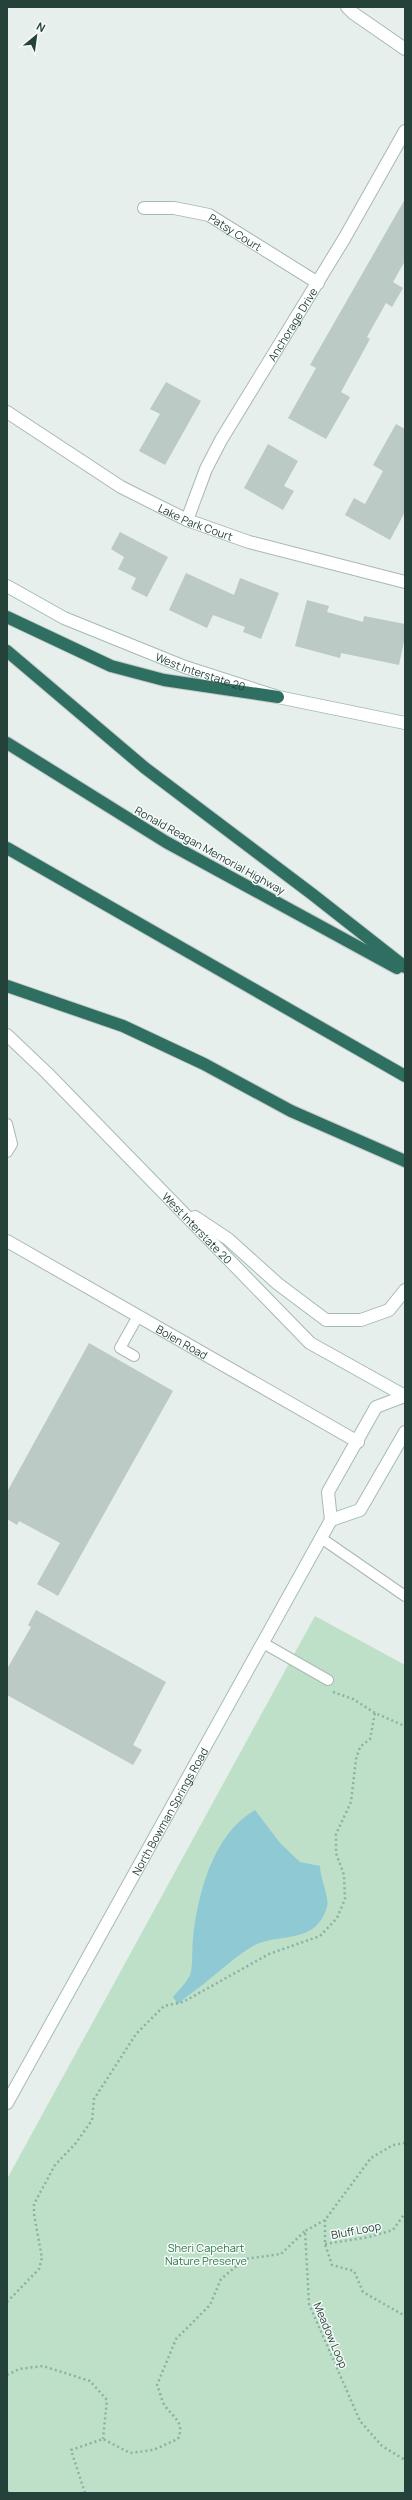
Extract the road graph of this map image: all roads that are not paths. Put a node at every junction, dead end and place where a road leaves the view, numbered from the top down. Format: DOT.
graph roads {
  1 [pos="347,7"];
  2 [pos="405,49"];
  3 [pos="405,131"];
  4 [pos="144,208"];
  5 [pos="318,283"];
  6 [pos="7,412"];
  7 [pos="187,520"];
  8 [pos="405,582"];
  9 [pos="7,586"];
  10 [pos="7,617"];
  11 [pos="7,651"];
  12 [pos="278,697"];
  13 [pos="405,723"];
  14 [pos="7,743"];
  15 [pos="7,848"];
  16 [pos="405,967"];
  17 [pos="405,972"];
  18 [pos="7,986"];
  19 [pos="7,1036"];
  20 [pos="405,1076"];
  21 [pos="7,1124"];
  22 [pos="7,1152"];
  23 [pos="405,1161"];
  24 [pos="177,1206"];
  25 [pos="7,1241"];
  26 [pos="405,1290"];
  27 [pos="138,1316"];
  28 [pos="134,1356"];
  29 [pos="405,1396"];
  30 [pos="405,1432"];
  31 [pos="358,1442"];
  32 [pos="332,1520"];
  33 [pos="322,1538"];
  34 [pos="405,1596"];
  35 [pos="263,1643"];
  36 [pos="327,1685"];
  37 [pos="7,2103"];
  1 -- 2 [label="street"];
  3 -- 5 [label="street, Anchorage Drive"];
  4 -- 5 [label="street, Patsy Court"];
  5 -- 7 [label="street, Anchorage Drive"];
  6 -- 7 [label="street, Lake Park Court"];
  7 -- 8 [label="street, Lake Park Court"];
  9 -- 12 [label="street, West Interstate 20"];
  10 -- 12 [label="highway"];
  11 -- 16 [label="highway"];
  12 -- 13 [label="street, West Interstate 20"];
  14 -- 17 [label="highway, Ronald Reagan Memorial Highway"];
  15 -- 20 [label="highway"];
  18 -- 23 [label="highway"];
  19 -- 24 [label="street, West Interstate 20"];
  21 -- 22 [label="lane"];
  24 -- 26 [label="street"];
  24 -- 29 [label="street, West Interstate 20"];
  25 -- 27 [label="street, Bolen Road"];
  27 -- 28 [label="lane"];
  27 -- 31 [label="street, Bolen Road"];
  29 -- 31 [label="street"];
  30 -- 32 [label="street"];
  31 -- 32 [label="street"];
  32 -- 33 [label="street, North Bowman Springs Road"];
  33 -- 34 [label="lane"];
  33 -- 35 [label="street, North Bowman Springs Road"];
  35 -- 36 [label="lane"];
  35 -- 37 [label="street, North Bowman Springs Road"];
}
